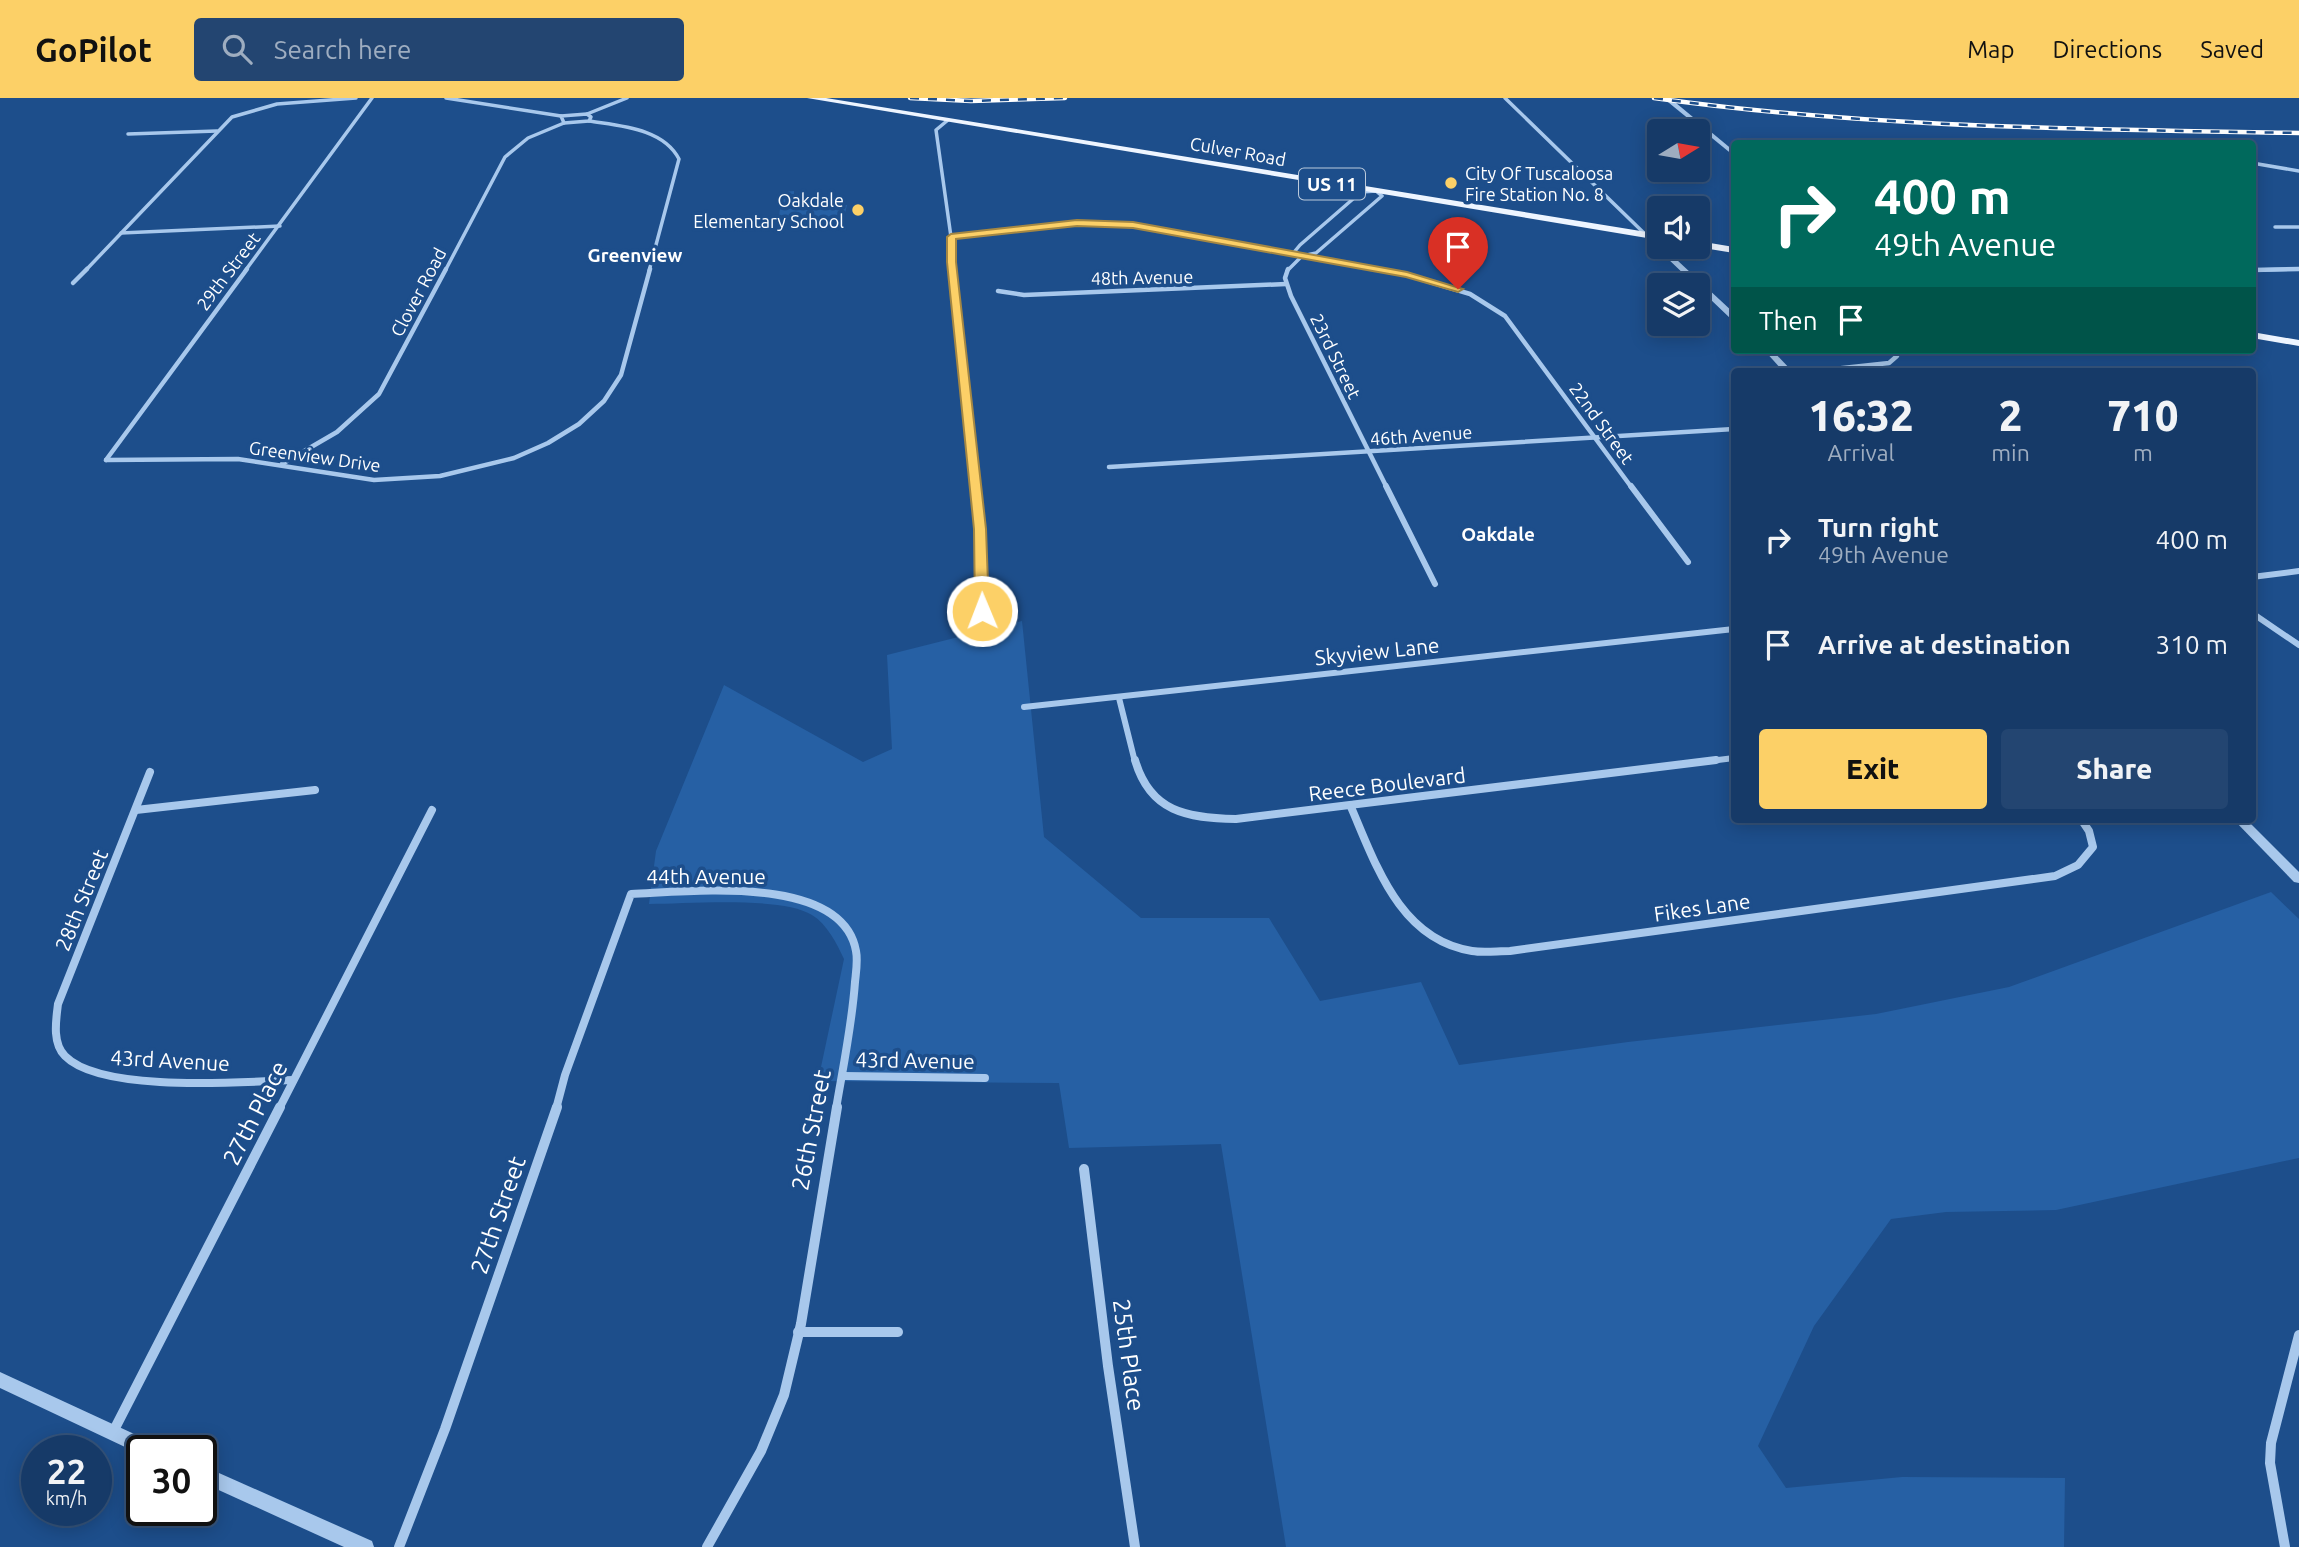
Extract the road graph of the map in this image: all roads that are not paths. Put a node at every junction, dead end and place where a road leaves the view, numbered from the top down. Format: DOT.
graph roads {
  1 [pos="356,98"];
  2 [pos="372,98"];
  3 [pos="446,98"];
  4 [pos="627,98"];
  5 [pos="811,98"];
  6 [pos="1505,98"];
  7 [pos="1666,98"];
  8 [pos="587,114"];
  9 [pos="561,116"];
  10 [pos="947,120"];
  11 [pos="589,121"];
  12 [pos="564,123"];
  13 [pos="217,131"];
  14 [pos="128,134"];
  15 [pos="1731,152"];
  16 [pos="2256,164"];
  17 [pos="2299,171"];
  18 [pos="1376,191"];
  19 [pos="280,226"];
  20 [pos="2275,227"];
  21 [pos="2299,227"];
  22 [pos="121,233"];
  23 [pos="1646,235"];
  24 [pos="951,237"];
  25 [pos="1710,246"];
  26 [pos="1731,250"];
  27 [pos="1301,256"];
  28 [pos="2299,269"];
  29 [pos="2256,270"];
  30 [pos="73,284"];
  31 [pos="1286,284"];
  32 [pos="998,291"];
  33 [pos="1731,314"];
  34 [pos="2256,336"];
  35 [pos="2299,343"];
  36 [pos="1772,354"];
  37 [pos="1896,354"];
  38 [pos="1785,368"];
  39 [pos="1843,368"];
  40 [pos="1731,429"];
  41 [pos="1594,437"];
  42 [pos="1370,452"];
  43 [pos="106,460"];
  44 [pos="282,464"];
  45 [pos="1108,467"];
  46 [pos="1688,562"];
  47 [pos="2299,571"];
  48 [pos="2256,576"];
  49 [pos="1435,584"];
  50 [pos="982,611"];
  51 [pos="2256,616"];
  52 [pos="1731,629"];
  53 [pos="2299,645"];
  54 [pos="1119,698"];
  55 [pos="1024,707"];
  56 [pos="1731,758"];
  57 [pos="150,772"];
  58 [pos="315,790"];
  59 [pos="1351,807"];
  60 [pos="136,810"];
  61 [pos="432,810"];
  62 [pos="2084,823"];
  63 [pos="2243,823"];
  64 [pos="2299,879"];
  65 [pos="631,894"];
  66 [pos="852,935"];
  67 [pos="56,1043"];
  68 [pos="844,1076"];
  69 [pos="985,1078"];
  70 [pos="293,1080"];
  71 [pos="1084,1169"];
  72 [pos="798,1332"];
  73 [pos="898,1332"];
  74 [pos="2299,1335"];
  75 [pos="0,1380"];
  76 [pos="113,1433"];
  77 [pos="126,1439"];
  78 [pos="217,1480"];
  79 [pos="365,1547"];
  80 [pos="399,1547"];
  81 [pos="707,1547"];
  82 [pos="1135,1547"];
  83 [pos="2285,1547"];
  1 -- 13 [label="street"];
  2 -- 19 [label="street, 29th Street"];
  3 -- 9 [label="street"];
  4 -- 8 [label="street"];
  5 -- 10 [label="main road, Culver Road / US 11"];
  6 -- 23 [label="street"];
  7 -- 15 [label="street"];
  8 -- 9 [label="street"];
  8 -- 11 [label="street"];
  9 -- 12 [label="street"];
  10 -- 18 [label="main road, Culver Road / US 11"];
  10 -- 24 [label="street"];
  11 -- 12 [label="street, Clover Road"];
  11 -- 44 [label="street, Greenview Drive"];
  12 -- 44 [label="street, Clover Road"];
  13 -- 14 [label="street"];
  13 -- 22 [label="street"];
  16 -- 17 [label="street"];
  18 -- 23 [label="main road, Culver Road / US 11"];
  18 -- 27 [label="street"];
  18 -- 27 [label="street"];
  19 -- 22 [label="street"];
  19 -- 43 [label="street, 29th Street"];
  20 -- 21 [label="street"];
  22 -- 30 [label="street"];
  23 -- 33 [label="street"];
  24 -- 27 [label="street, 22nd Street"];
  24 -- 50 [label="street"];
  25 -- 26 [label="main road"];
  27 -- 31 [label="street"];
  27 -- 41 [label="street, 22nd Street"];
  28 -- 29 [label="street"];
  31 -- 32 [label="street, 48th Avenue"];
  31 -- 42 [label="street, 23rd Street"];
  34 -- 35 [label="main road"];
  36 -- 38 [label="street"];
  37 -- 39 [label="street"];
  40 -- 41 [label="street, 46th Avenue"];
  41 -- 42 [label="street, 46th Avenue"];
  41 -- 46 [label="street, 22nd Street"];
  42 -- 45 [label="street, 46th Avenue"];
  42 -- 49 [label="street, 23rd Street"];
  43 -- 44 [label="street, Greenview Drive"];
  47 -- 48 [label="street"];
  51 -- 53 [label="street"];
  52 -- 54 [label="street, Skyview Lane"];
  54 -- 55 [label="street, Skyview Lane"];
  54 -- 59 [label="street, Reece Boulevard"];
  56 -- 59 [label="street, Reece Boulevard"];
  57 -- 60 [label="street, 28th Street"];
  58 -- 60 [label="street"];
  59 -- 62 [label="street, Fikes Lane"];
  60 -- 67 [label="street, 28th Street"];
  61 -- 70 [label="street, 27th Place"];
  63 -- 64 [label="street"];
  65 -- 66 [label="street, 44th Avenue"];
  65 -- 80 [label="street, 27th Street"];
  66 -- 68 [label="street, 26th Street"];
  67 -- 70 [label="street, 43rd Avenue"];
  68 -- 69 [label="street, 43rd Avenue"];
  68 -- 72 [label="street, 26th Street"];
  70 -- 76 [label="street, 27th Place"];
  71 -- 82 [label="street, 25th Place"];
  72 -- 73 [label="street"];
  72 -- 81 [label="street, 26th Street"];
  74 -- 83 [label="street"];
  75 -- 76 [label="street"];
  76 -- 77 [label="street"];
  78 -- 79 [label="street"];
}
